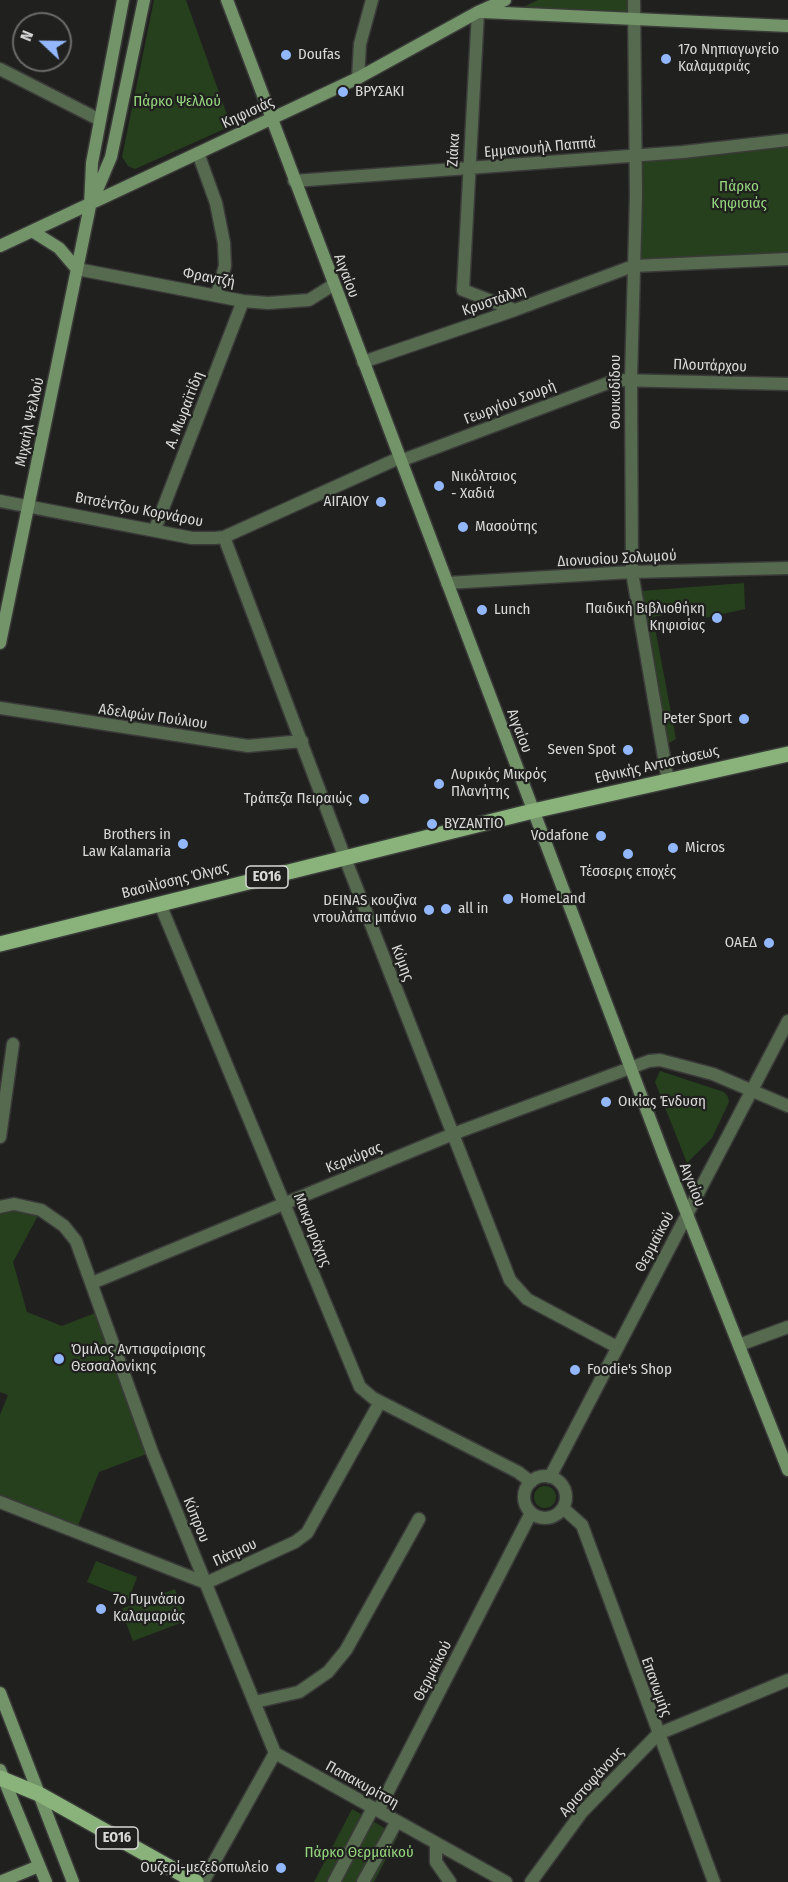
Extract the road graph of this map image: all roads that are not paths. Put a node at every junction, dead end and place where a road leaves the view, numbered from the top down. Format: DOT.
graph roads {
  1 [pos="123,0"];
  2 [pos="144,0"];
  3 [pos="227,0"];
  4 [pos="372,0"];
  5 [pos="505,0"];
  6 [pos="634,0"];
  7 [pos="478,12"];
  8 [pos="633,20"];
  9 [pos="788,26"];
  10 [pos="0,69"];
  11 [pos="358,78"];
  12 [pos="270,119"];
  13 [pos="100,120"];
  14 [pos="788,140"];
  15 [pos="198,153"];
  16 [pos="636,154"];
  17 [pos="468,169"];
  18 [pos="294,181"];
  19 [pos="90,206"];
  20 [pos="32,231"];
  21 [pos="0,246"];
  22 [pos="788,259"];
  23 [pos="633,266"];
  24 [pos="77,269"];
  25 [pos="333,285"];
  26 [pos="217,294"];
  27 [pos="243,301"];
  28 [pos="515,310"];
  29 [pos="363,362"];
  30 [pos="631,378"];
  31 [pos="788,384"];
  32 [pos="400,459"];
  33 [pos="0,501"];
  34 [pos="28,506"];
  35 [pos="155,529"];
  36 [pos="224,537"];
  37 [pos="788,568"];
  38 [pos="632,572"];
  39 [pos="447,583"];
  40 [pos="0,643"];
  41 [pos="0,708"];
  42 [pos="302,741"];
  43 [pos="788,754"];
  44 [pos="668,781"];
  45 [pos="534,811"];
  46 [pos="345,858"];
  47 [pos="160,904"];
  48 [pos="0,944"];
  49 [pos="788,1021"];
  50 [pos="13,1044"];
  51 [pos="630,1067"];
  52 [pos="752,1089"];
  53 [pos="788,1106"];
  54 [pos="453,1134"];
  55 [pos="0,1137"];
  56 [pos="284,1203"];
  57 [pos="0,1206"];
  58 [pos="687,1213"];
  59 [pos="92,1283"];
  60 [pos="788,1327"];
  61 [pos="739,1345"];
  62 [pos="616,1347"];
  63 [pos="380,1402"];
  64 [pos="788,1470"];
  65 [pos="550,1477"];
  66 [pos="531,1482"];
  67 [pos="0,1502"];
  68 [pos="562,1508"];
  69 [pos="531,1513"];
  70 [pos="419,1520"];
  71 [pos="206,1582"];
  72 [pos="788,1680"];
  73 [pos="0,1693"];
  74 [pos="255,1702"];
  75 [pos="658,1734"];
  76 [pos="275,1753"];
  77 [pos="1,1776"];
  78 [pos="39,1794"];
  79 [pos="376,1809"];
  80 [pos="397,1821"];
  81 [pos="436,1843"];
  82 [pos="39,1866"];
  83 [pos="0,1881"];
  84 [pos="46,1882"];
  85 [pos="72,1882"];
  86 [pos="196,1882"];
  87 [pos="203,1882"];
  88 [pos="334,1882"];
  89 [pos="363,1882"];
  90 [pos="450,1882"];
  91 [pos="506,1882"];
  92 [pos="531,1882"];
  93 [pos="714,1882"];
  1 -- 13 [label="main road, Μιχαήλ Ψελλού"];
  2 -- 19 [label="main road, Μιχαήλ Ψελλού"];
  3 -- 12 [label="main road, Αιγαίου"];
  4 -- 11 [label="street"];
  5 -- 7 [label="main road, Κηφισιάς"];
  6 -- 8 [label="street, Θουκυδίδου"];
  7 -- 8 [label="main road"];
  7 -- 11 [label="main road, Κηφισιάς"];
  7 -- 17 [label="street, Ζιάκα"];
  8 -- 9 [label="main road"];
  8 -- 16 [label="street, Θουκυδίδου"];
  10 -- 13 [label="street"];
  11 -- 12 [label="main road, Κηφισιάς"];
  12 -- 15 [label="main road, Κηφισιάς"];
  12 -- 18 [label="main road, Αιγαίου"];
  13 -- 19 [label="main road, Μιχαήλ Ψελλού"];
  14 -- 16 [label="street, Εμμανουήλ Παππά"];
  15 -- 19 [label="main road, Κηφισιάς"];
  15 -- 26 [label="street"];
  16 -- 17 [label="street, Εμμανουήλ Παππά"];
  16 -- 23 [label="street, Θουκυδίδου"];
  17 -- 18 [label="street, Εμμανουήλ Παππά"];
  17 -- 28 [label="street, Ζιάκα"];
  18 -- 25 [label="main road, Αιγαίου"];
  19 -- 20 [label="main road, Κηφισιάς"];
  19 -- 24 [label="main road, Μιχαήλ Ψελλού"];
  20 -- 21 [label="main road, Κηφισιάς"];
  20 -- 24 [label="main road"];
  22 -- 23 [label="street, Κρυστάλλη"];
  23 -- 28 [label="street, Κρυστάλλη"];
  23 -- 30 [label="street, Θουκυδίδου"];
  24 -- 26 [label="street, Φραντζή"];
  24 -- 34 [label="main road, Μιχαήλ Ψελλού"];
  25 -- 27 [label="street, Φραντζή"];
  25 -- 29 [label="main road, Αιγαίου"];
  26 -- 27 [label="street, Φραντζή"];
  27 -- 35 [label="street, Α. Μωραϊτίδη"];
  28 -- 29 [label="street, Κρυστάλλη"];
  29 -- 32 [label="main road, Αιγαίου"];
  30 -- 31 [label="street, Πλουτάρχου"];
  30 -- 32 [label="street, Γεωργίου Σουρή"];
  30 -- 38 [label="street, Θουκυδίδου"];
  32 -- 36 [label="street, Βιτσέντζου Κορνάρου"];
  32 -- 39 [label="main road, Αιγαίου"];
  33 -- 34 [label="street, Βιτσέντζου Κορνάρου"];
  34 -- 35 [label="street, Βιτσέντζου Κορνάρου"];
  34 -- 40 [label="main road, Μιχαήλ Ψελλού"];
  35 -- 36 [label="street, Βιτσέντζου Κορνάρου"];
  36 -- 42 [label="street, Κύμης"];
  37 -- 38 [label="street, Διονυσίου Σολωμού"];
  38 -- 39 [label="street, Διονυσίου Σολωμού"];
  38 -- 44 [label="street, Θουκυδίδου"];
  39 -- 45 [label="main road, Αιγαίου"];
  41 -- 42 [label="street, Αδελφών Πούλιου"];
  42 -- 46 [label="street, Κύμης"];
  43 -- 44 [label="main road, Εθνικής Αντιστάσεως / ΕΟ16"];
  44 -- 45 [label="main road, Εθνικής Αντιστάσεως / ΕΟ16"];
  45 -- 46 [label="main road, Βασιλίσσης Όλγας / ΕΟ16"];
  45 -- 51 [label="main road, Αιγαίου"];
  46 -- 47 [label="main road, Βασιλίσσης Όλγας / ΕΟ16"];
  46 -- 54 [label="street, Κύμης"];
  47 -- 48 [label="main road, Βασιλίσσης Όλγας / ΕΟ16"];
  47 -- 56 [label="street, Μακρυράχης"];
  49 -- 52 [label="street, Θερμαϊκού"];
  50 -- 55 [label="street"];
  51 -- 52 [label="street, Κερκύρας"];
  51 -- 54 [label="street, Κερκύρας"];
  51 -- 58 [label="main road, Αιγαίου"];
  52 -- 53 [label="street, Κερκύρας"];
  52 -- 58 [label="street, Θερμαϊκού"];
  54 -- 56 [label="street, Κερκύρας"];
  54 -- 62 [label="street, Κύμης"];
  56 -- 59 [label="street, Κερκύρας"];
  56 -- 63 [label="street, Μακρυράχης"];
  57 -- 59 [label="street, Κύπρου"];
  58 -- 61 [label="main road, Αιγαίου"];
  58 -- 62 [label="street, Θερμαϊκού"];
  59 -- 71 [label="street, Κύπρου"];
  60 -- 61 [label="street"];
  61 -- 64 [label="main road, Αιγαίου"];
  62 -- 65 [label="street, Θερμαϊκού"];
  63 -- 66 [label="street, Μακρυράχης"];
  63 -- 71 [label="street, Πάτμου"];
  65 -- 66 [label="street"];
  65 -- 68 [label="street"];
  66 -- 69 [label="street"];
  67 -- 71 [label="street, Πάτμου"];
  68 -- 69 [label="street"];
  68 -- 75 [label="street, Επανωμής"];
  69 -- 79 [label="street, Θερμαϊκού"];
  70 -- 74 [label="street"];
  71 -- 74 [label="street, Κύπρου"];
  72 -- 75 [label="street"];
  73 -- 78 [label="main road"];
  74 -- 76 [label="street, Κύπρου"];
  75 -- 92 [label="street, Αριστοφάνους"];
  75 -- 93 [label="street, Επανωμής"];
  76 -- 79 [label="street, Παπακυρίτση"];
  76 -- 87 [label="street"];
  77 -- 78 [label="main road, ΕΟ16"];
  77 -- 82 [label="main road"];
  78 -- 85 [label="main road"];
  78 -- 86 [label="main road, ΕΟ16"];
  79 -- 80 [label="street, Παπακυρίτση"];
  79 -- 88 [label="street, Θερμαϊκού"];
  80 -- 81 [label="street, Παπακυρίτση"];
  80 -- 89 [label="street"];
  81 -- 90 [label="street"];
  81 -- 91 [label="street, Παπακυρίτση"];
  82 -- 83 [label="main road"];
  82 -- 84 [label="main road"];
}
